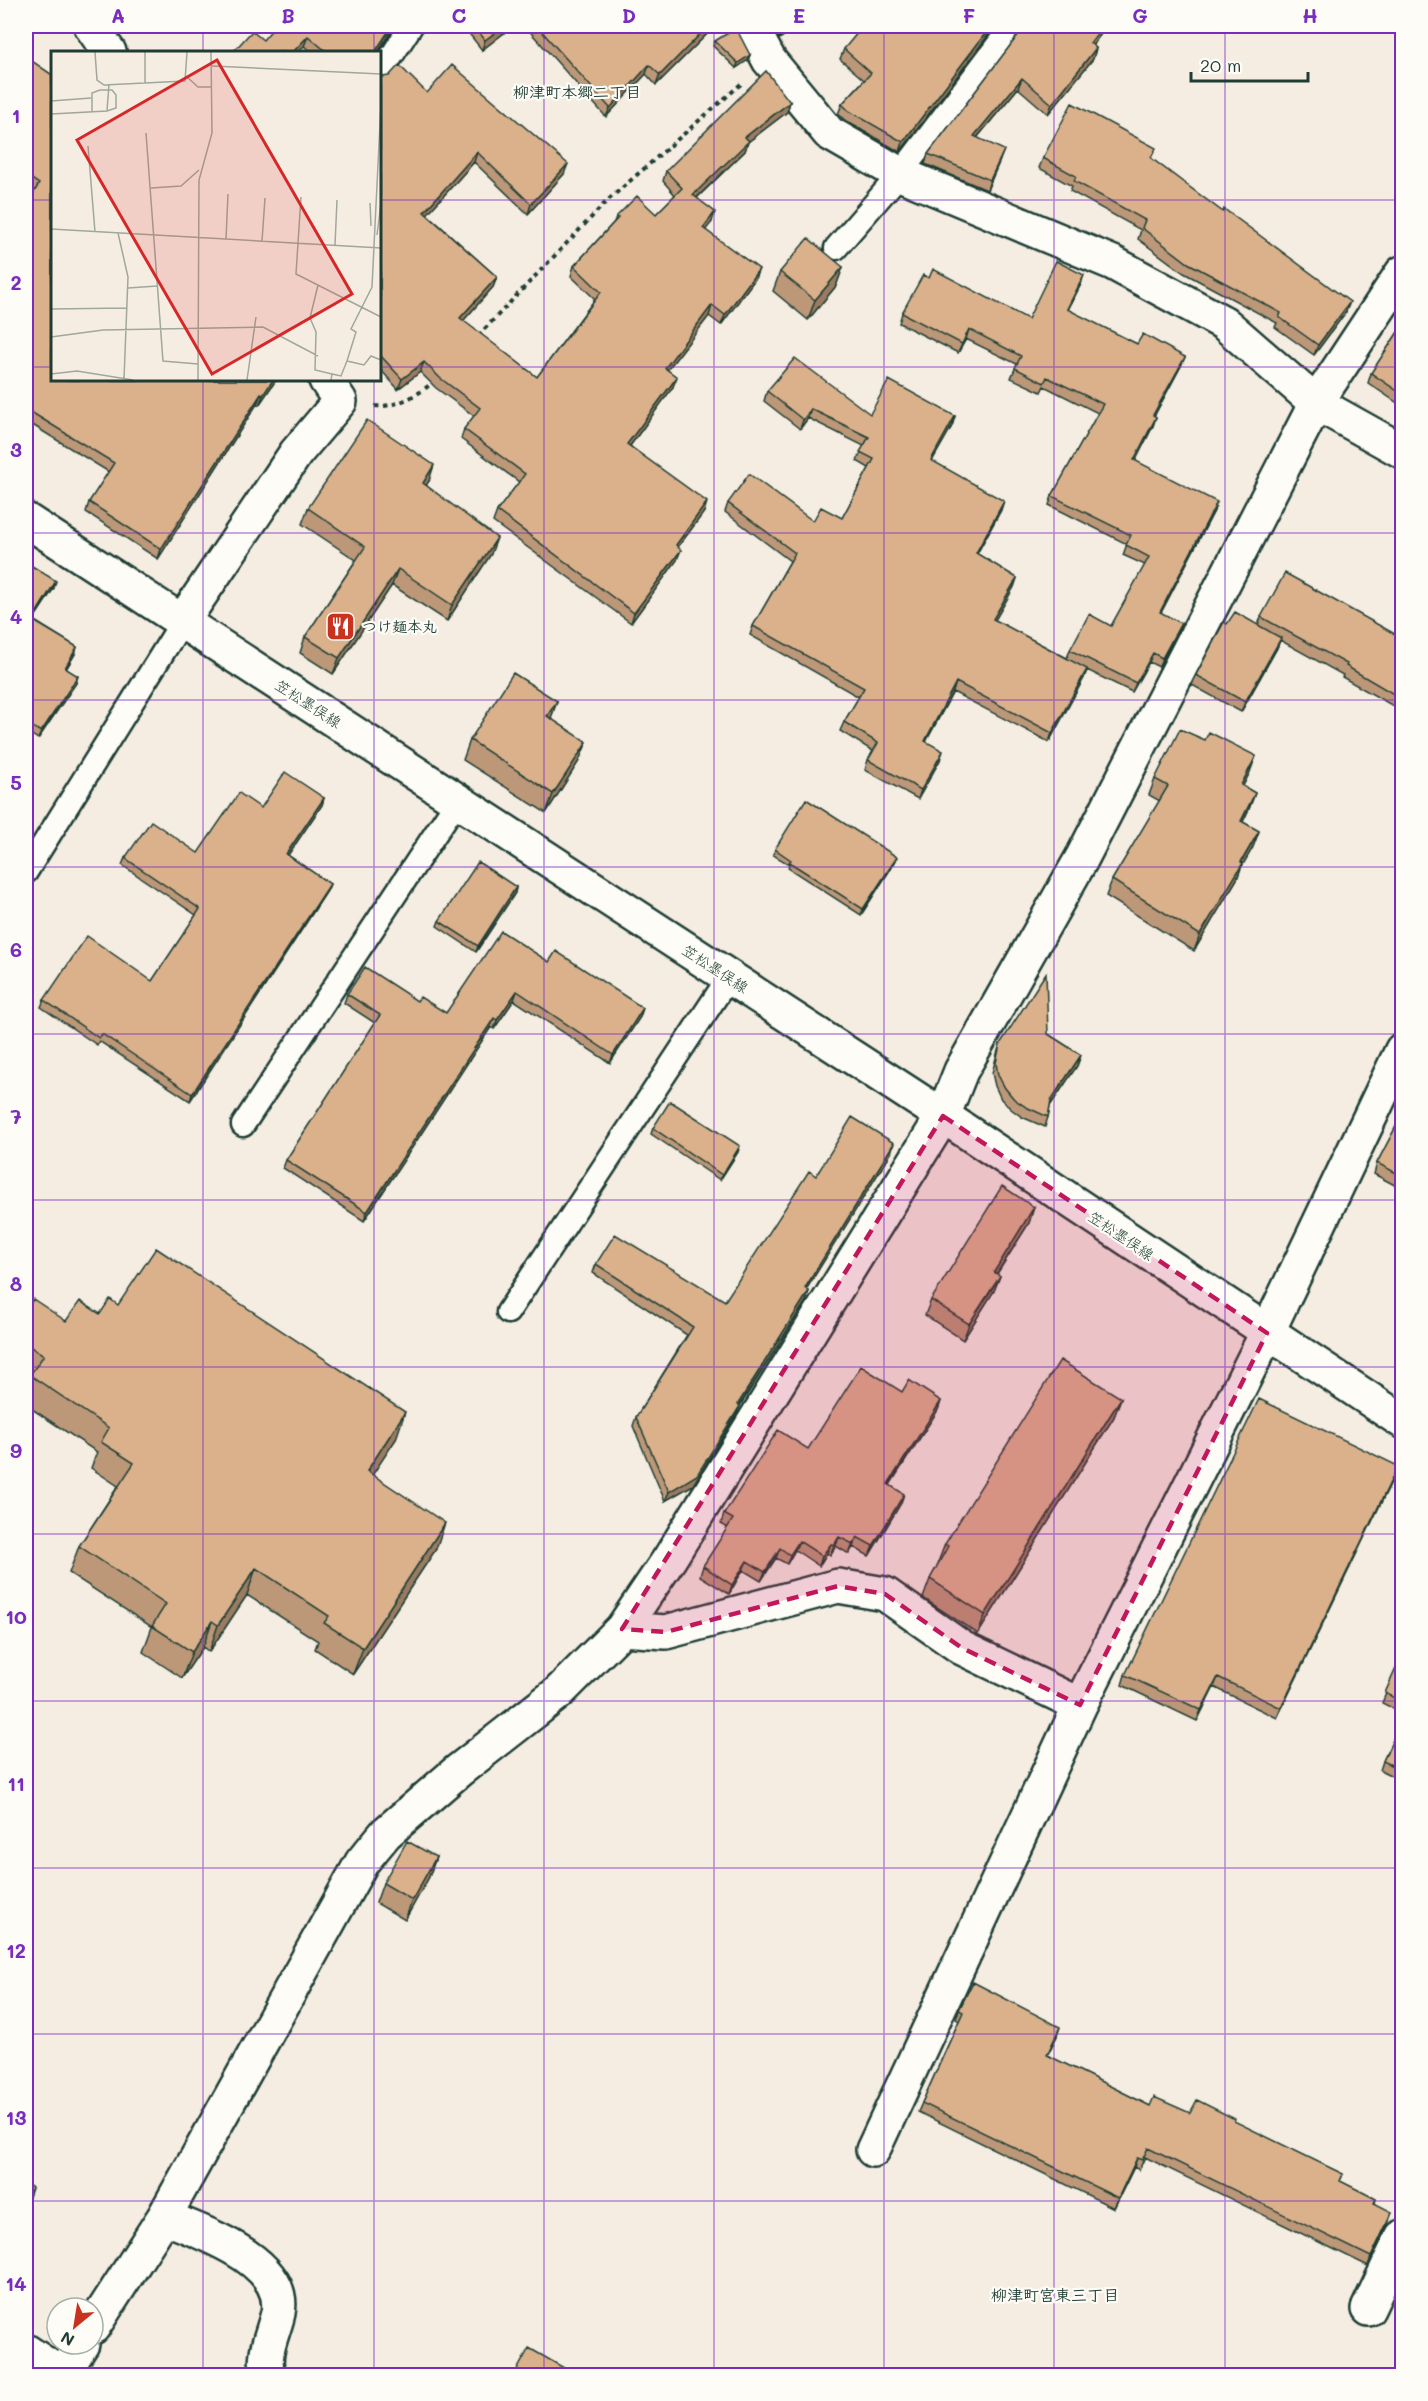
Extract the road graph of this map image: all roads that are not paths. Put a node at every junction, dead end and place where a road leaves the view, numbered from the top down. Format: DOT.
graph roads {
  1 [pos="91,26"];
  2 [pos="411,26"];
  3 [pos="751,26"];
  4 [pos="1012,26"];
  5 [pos="108,51"];
  6 [pos="381,72"];
  7 [pos="900,174"];
  8 [pos="836,248"];
  9 [pos="1402,273"];
  10 [pos="333,390"];
  11 [pos="1316,403"];
  12 [pos="1402,451"];
  13 [pos="26,520"];
  14 [pos="182,621"];
  15 [pos="457,801"];
  16 [pos="26,872"];
  17 [pos="729,977"];
  18 [pos="1402,1050"];
  19 [pos="943,1116"];
  20 [pos="243,1125"];
  21 [pos="508,1312"];
  22 [pos="1267,1333"];
  23 [pos="1402,1421"];
  24 [pos="622,1629"];
  25 [pos="1080,1705"];
  26 [pos="873,2150"];
  27 [pos="164,2217"];
  28 [pos="1402,2237"];
  29 [pos="105,2308"];
  30 [pos="1368,2309"];
  31 [pos="26,2351"];
  32 [pos="74,2356"];
  33 [pos="61,2375"];
  34 [pos="268,2376"];
  1 -- 5 [label="street"];
  2 -- 6 [label="lane"];
  3 -- 7 [label="street"];
  4 -- 7 [label="lane"];
  7 -- 8 [label="lane"];
  7 -- 11 [label="street"];
  9 -- 11 [label="street"];
  10 -- 14 [label="street"];
  11 -- 12 [label="street"];
  11 -- 19 [label="street"];
  13 -- 14 [label="street, 笠松墨俣線"];
  14 -- 15 [label="street, 笠松墨俣線"];
  14 -- 16 [label="lane"];
  15 -- 17 [label="street, 笠松墨俣線"];
  15 -- 20 [label="lane"];
  17 -- 19 [label="street, 笠松墨俣線"];
  17 -- 21 [label="lane"];
  18 -- 22 [label="street"];
  19 -- 22 [label="street, 笠松墨俣線"];
  19 -- 24 [label="street"];
  22 -- 23 [label="street, 笠松墨俣線"];
  22 -- 25 [label="street"];
  24 -- 25 [label="street"];
  24 -- 27 [label="street"];
  25 -- 26 [label="street"];
  27 -- 29 [label="street"];
  27 -- 34 [label="street"];
  28 -- 30 [label="street"];
  31 -- 33 [label="street"];
  32 -- 33 [label="street"];
}
